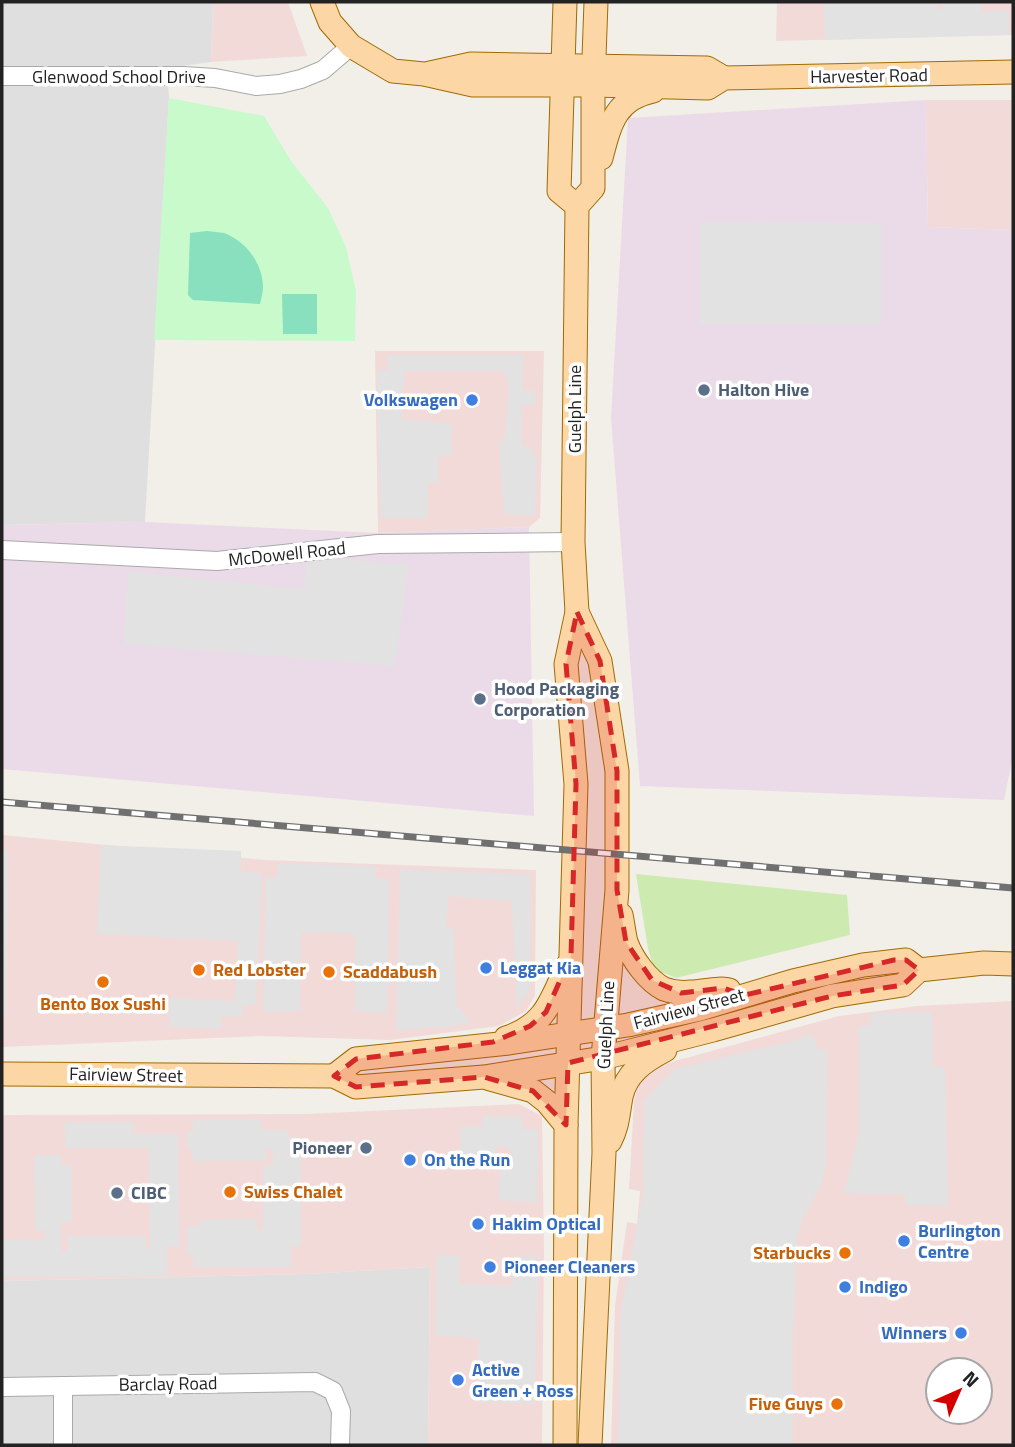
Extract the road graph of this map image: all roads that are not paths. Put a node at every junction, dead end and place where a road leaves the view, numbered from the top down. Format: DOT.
graph roads {
  1 [pos="322,2"];
  2 [pos="565,2"];
  3 [pos="596,2"];
  4 [pos="351,46"];
  5 [pos="1013,72"];
  6 [pos="2,76"];
  7 [pos="563,76"];
  8 [pos="593,76"];
  9 [pos="724,78"];
  10 [pos="670,87"];
  11 [pos="593,188"];
  12 [pos="577,206"];
  13 [pos="573,542"];
  14 [pos="2,550"];
  15 [pos="577,612"];
  16 [pos="617,890"];
  17 [pos="571,956"];
  18 [pos="1013,964"];
  19 [pos="919,970"];
  20 [pos="745,995"];
  21 [pos="605,1029"];
  22 [pos="570,1035"];
  23 [pos="681,1039"];
  24 [pos="489,1045"];
  25 [pos="603,1058"];
  26 [pos="568,1063"];
  27 [pos="2,1074"];
  28 [pos="334,1076"];
  29 [pos="484,1077"];
  30 [pos="566,1125"];
  31 [pos="604,1153"];
  32 [pos="63,1386"];
  33 [pos="2,1387"];
  34 [pos="63,1445"];
  35 [pos="340,1445"];
  36 [pos="565,1445"];
  37 [pos="590,1445"];
  1 -- 4 [label="main road, Harvester Road"];
  2 -- 7 [label="main road"];
  3 -- 8 [label="main road"];
  4 -- 6 [label="street, Glenwood School Drive"];
  4 -- 7 [label="main road, Harvester Road"];
  5 -- 9 [label="main road, Harvester Road"];
  7 -- 8 [label="main road, Harvester Road"];
  7 -- 12 [label="main road"];
  8 -- 9 [label="main road, Harvester Road"];
  8 -- 10 [label="main road, Harvester Road"];
  8 -- 11 [label="main road"];
  9 -- 10 [label="main road, Harvester Road"];
  10 -- 11 [label="main road"];
  11 -- 12 [label="main road"];
  12 -- 13 [label="main road, Guelph Line"];
  13 -- 14 [label="street, McDowell Road"];
  13 -- 15 [label="main road, Guelph Line"];
  15 -- 16 [label="main road, Guelph Line"];
  15 -- 17 [label="main road, Guelph Line"];
  16 -- 20 [label="main road"];
  16 -- 21 [label="main road, Guelph Line"];
  17 -- 22 [label="main road, Guelph Line"];
  17 -- 24 [label="main road"];
  18 -- 19 [label="main road, Fairview Street"];
  19 -- 20 [label="main road, Fairview Street"];
  19 -- 23 [label="main road, Fairview Street"];
  20 -- 21 [label="main road, Fairview Street"];
  21 -- 22 [label="main road, Fairview Street"];
  21 -- 25 [label="main road, Guelph Line"];
  22 -- 24 [label="main road, Fairview Street"];
  22 -- 26 [label="main road, Guelph Line"];
  23 -- 25 [label="main road, Fairview Street"];
  23 -- 31 [label="main road"];
  24 -- 28 [label="main road, Fairview Street"];
  25 -- 26 [label="main road, Fairview Street"];
  25 -- 31 [label="main road, Guelph Line"];
  26 -- 29 [label="main road, Fairview Street"];
  26 -- 30 [label="main road, Guelph Line"];
  27 -- 28 [label="main road, Fairview Street"];
  28 -- 29 [label="main road, Fairview Street"];
  29 -- 30 [label="main road"];
  30 -- 36 [label="main road, Guelph Line"];
  31 -- 37 [label="main road, Guelph Line"];
  32 -- 33 [label="street, Barclay Road"];
  32 -- 34 [label="street"];
  32 -- 35 [label="street, Barclay Road"];
}
